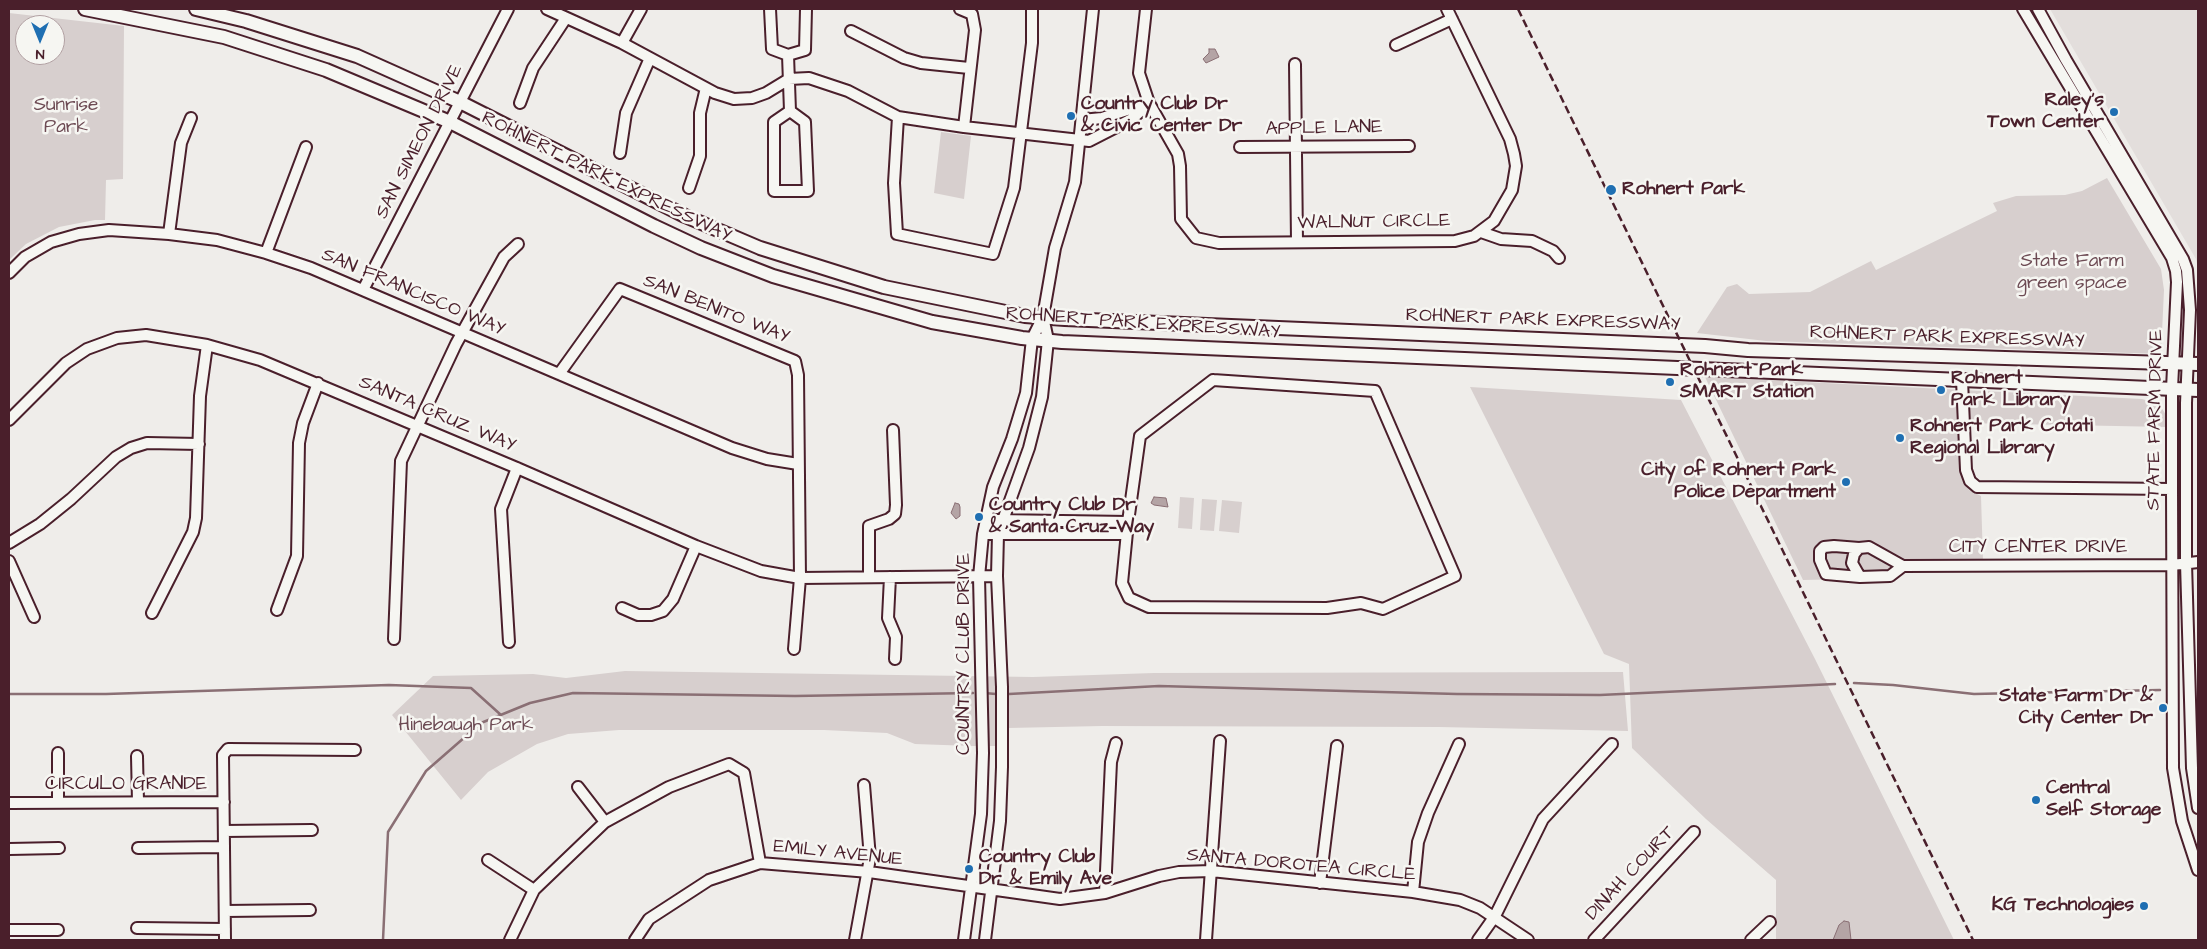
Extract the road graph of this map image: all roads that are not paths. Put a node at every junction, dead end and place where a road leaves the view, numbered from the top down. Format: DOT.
graph roads {
  1 [pos="85,9"];
  2 [pos="196,9"];
  3 [pos="508,9"];
  4 [pos="547,9"];
  5 [pos="640,9"];
  6 [pos="770,9"];
  7 [pos="806,9"];
  8 [pos="960,9"];
  9 [pos="1032,9"];
  10 [pos="1093,9"];
  11 [pos="1146,9"];
  12 [pos="1446,9"];
  13 [pos="2023,9"];
  14 [pos="2038,9"];
  15 [pos="566,18"];
  16 [pos="1452,19"];
  17 [pos="851,31"];
  18 [pos="622,43"];
  19 [pos="1396,46"];
  20 [pos="788,55"];
  21 [pos="650,58"];
  22 [pos="1295,64"];
  23 [pos="969,68"];
  24 [pos="789,79"];
  25 [pos="706,88"];
  26 [pos="460,102"];
  27 [pos="1149,103"];
  28 [pos="520,104"];
  29 [pos="790,111"];
  30 [pos="898,117"];
  31 [pos="191,118"];
  32 [pos="1082,120"];
  33 [pos="450,122"];
  34 [pos="964,127"];
  35 [pos="1021,134"];
  36 [pos="1080,141"];
  37 [pos="1409,146"];
  38 [pos="306,147"];
  39 [pos="1240,148"];
  40 [pos="1296,148"];
  41 [pos="620,153"];
  42 [pos="688,188"];
  43 [pos="1481,232"];
  44 [pos="169,234"];
  45 [pos="1297,242"];
  46 [pos="518,244"];
  47 [pos="266,253"];
  48 [pos="1559,258"];
  49 [pos="9,273"];
  50 [pos="363,290"];
  51 [pos="1043,317"];
  52 [pos="462,333"];
  53 [pos="1032,339"];
  54 [pos="1048,340"];
  55 [pos="207,345"];
  56 [pos="2173,363"];
  57 [pos="2193,364"];
  58 [pos="558,374"];
  59 [pos="1962,380"];
  60 [pos="318,383"];
  61 [pos="2172,389"];
  62 [pos="2192,389"];
  63 [pos="9,420"];
  64 [pos="419,426"];
  65 [pos="893,430"];
  66 [pos="199,444"];
  67 [pos="798,464"];
  68 [pos="517,468"];
  69 [pos="2172,489"];
  70 [pos="986,520"];
  71 [pos="1002,520"];
  72 [pos="1128,522"];
  73 [pos="983,534"];
  74 [pos="998,534"];
  75 [pos="1126,534"];
  76 [pos="9,543"];
  77 [pos="696,546"];
  78 [pos="1859,548"];
  79 [pos="9,561"];
  80 [pos="2198,562"];
  81 [pos="2186,563"];
  82 [pos="2172,565"];
  83 [pos="1903,566"];
  84 [pos="997,576"];
  85 [pos="869,577"];
  86 [pos="890,577"];
  87 [pos="980,577"];
  88 [pos="1860,577"];
  89 [pos="800,578"];
  90 [pos="622,608"];
  91 [pos="277,610"];
  92 [pos="152,613"];
  93 [pos="34,617"];
  94 [pos="394,639"];
  95 [pos="509,642"];
  96 [pos="794,649"];
  97 [pos="895,659"];
  98 [pos="1220,741"];
  99 [pos="1116,743"];
  100 [pos="1459,744"];
  101 [pos="1612,744"];
  102 [pos="1337,746"];
  103 [pos="355,750"];
  104 [pos="58,753"];
  105 [pos="137,756"];
  106 [pos="864,785"];
  107 [pos="578,787"];
  108 [pos="58,802"];
  109 [pos="138,802"];
  110 [pos="224,802"];
  111 [pos="9,803"];
  112 [pos="2198,808"];
  113 [pos="605,822"];
  114 [pos="312,830"];
  115 [pos="224,831"];
  116 [pos="1694,832"];
  117 [pos="224,847"];
  118 [pos="59,848"];
  119 [pos="138,848"];
  120 [pos="9,849"];
  121 [pos="488,860"];
  122 [pos="760,863"];
  123 [pos="2198,870"];
  124 [pos="1210,871"];
  125 [pos="869,872"];
  126 [pos="1320,883"];
  127 [pos="972,888"];
  128 [pos="534,890"];
  129 [pos="992,890"];
  130 [pos="1413,892"];
  131 [pos="1104,893"];
  132 [pos="310,910"];
  133 [pos="225,911"];
  134 [pos="1495,916"];
  135 [pos="1770,922"];
  136 [pos="137,928"];
  137 [pos="225,929"];
  138 [pos="9,930"];
  139 [pos="58,930"];
  140 [pos="225,940"];
  141 [pos="510,940"];
  142 [pos="635,940"];
  143 [pos="855,940"];
  144 [pos="964,940"];
  145 [pos="985,940"];
  146 [pos="1206,940"];
  147 [pos="1478,940"];
  148 [pos="1528,940"];
  149 [pos="1594,940"];
  150 [pos="1751,940"];
  1 -- 33 [label="main road, ROHNERT PARK EXPRESSWAY"];
  2 -- 26 [label="main road, ROHNERT PARK EXPRESSWAY"];
  3 -- 26 [label="street, SAN SIMEON DRIVE"];
  4 -- 15 [label="street"];
  5 -- 18 [label="street"];
  6 -- 20 [label="street"];
  7 -- 20 [label="street"];
  8 -- 23 [label="street"];
  9 -- 35 [label="street"];
  10 -- 32 [label="street, COUNTRY CLUB DRIVE"];
  11 -- 27 [label="street, WALNUT CIRCLE"];
  12 -- 16 [label="street, WALNUT CIRCLE"];
  13 -- 56 [label="street, STATE FARM DRIVE"];
  14 -- 57 [label="street, STATE FARM DRIVE"];
  15 -- 18 [label="street"];
  15 -- 28 [label="street"];
  16 -- 19 [label="street"];
  16 -- 43 [label="street, WALNUT CIRCLE"];
  17 -- 23 [label="street"];
  18 -- 21 [label="street"];
  20 -- 24 [label="street"];
  21 -- 25 [label="street"];
  21 -- 41 [label="street"];
  22 -- 40 [label="street"];
  23 -- 34 [label="street"];
  24 -- 25 [label="street"];
  24 -- 29 [label="street"];
  24 -- 30 [label="street"];
  25 -- 42 [label="street"];
  26 -- 33 [label="street, SAN SIMEON DRIVE"];
  26 -- 51 [label="main road, ROHNERT PARK EXPRESSWAY"];
  27 -- 32 [label="street"];
  27 -- 36 [label="street"];
  27 -- 45 [label="street, WALNUT CIRCLE"];
  29 -- 29 [label="street"];
  30 -- 34 [label="street"];
  30 -- 35 [label="street"];
  31 -- 44 [label="street"];
  32 -- 36 [label="street, COUNTRY CLUB DRIVE"];
  33 -- 50 [label="street, SAN SIMEON DRIVE"];
  33 -- 53 [label="main road, ROHNERT PARK EXPRESSWAY"];
  34 -- 35 [label="street"];
  35 -- 36 [label="street"];
  36 -- 51 [label="street, COUNTRY CLUB DRIVE"];
  37 -- 40 [label="street, APPLE LANE"];
  38 -- 47 [label="street"];
  39 -- 40 [label="street, APPLE LANE"];
  40 -- 45 [label="street"];
  43 -- 45 [label="street, WALNUT CIRCLE"];
  43 -- 48 [label="street"];
  44 -- 47 [label="street, SAN FRANCISCO WAY"];
  44 -- 49 [label="street, SAN FRANCISCO WAY"];
  46 -- 52 [label="street"];
  47 -- 50 [label="street, SAN FRANCISCO WAY"];
  50 -- 52 [label="street, SAN FRANCISCO WAY"];
  51 -- 53 [label="street, COUNTRY CLUB DRIVE"];
  51 -- 54 [label="street, COUNTRY CLUB DRIVE"];
  51 -- 56 [label="main road, ROHNERT PARK EXPRESSWAY"];
  52 -- 58 [label="street, SAN FRANCISCO WAY"];
  52 -- 64 [label="street"];
  53 -- 54 [label="main road, ROHNERT PARK EXPRESSWAY"];
  53 -- 70 [label="street, COUNTRY CLUB DRIVE"];
  54 -- 59 [label="main road, ROHNERT PARK EXPRESSWAY"];
  54 -- 71 [label="street, COUNTRY CLUB DRIVE"];
  55 -- 60 [label="street, SANTA CRUZ WAY"];
  55 -- 63 [label="street, SANTA CRUZ WAY"];
  55 -- 66 [label="street"];
  56 -- 57 [label="main road, ROHNERT PARK EXPRESSWAY"];
  56 -- 61 [label="street, STATE FARM DRIVE"];
  57 -- 62 [label="street, STATE FARM DRIVE"];
  58 -- 67 [label="street, SAN FRANCISCO WAY"];
  58 -- 67 [label="street, SAN BENITO WAY"];
  59 -- 61 [label="main road, ROHNERT PARK EXPRESSWAY"];
  59 -- 69 [label="street"];
  60 -- 64 [label="street, SANTA CRUZ WAY"];
  60 -- 91 [label="street"];
  61 -- 62 [label="main road, ROHNERT PARK EXPRESSWAY"];
  61 -- 69 [label="street, STATE FARM DRIVE"];
  62 -- 81 [label="street, STATE FARM DRIVE"];
  64 -- 68 [label="street, SANTA CRUZ WAY"];
  64 -- 94 [label="street"];
  65 -- 85 [label="street"];
  66 -- 76 [label="street"];
  66 -- 92 [label="street"];
  67 -- 89 [label="street, SAN BENITO WAY"];
  68 -- 77 [label="street, SANTA CRUZ WAY"];
  68 -- 95 [label="street"];
  69 -- 82 [label="street, STATE FARM DRIVE"];
  70 -- 71 [label="street"];
  70 -- 73 [label="street, COUNTRY CLUB DRIVE"];
  71 -- 72 [label="street"];
  71 -- 74 [label="street, COUNTRY CLUB DRIVE"];
  72 -- 75 [label="street"];
  72 -- 75 [label="street"];
  73 -- 74 [label="street"];
  73 -- 87 [label="street, COUNTRY CLUB DRIVE"];
  74 -- 75 [label="street"];
  74 -- 84 [label="street, COUNTRY CLUB DRIVE"];
  77 -- 89 [label="street, SANTA CRUZ WAY"];
  77 -- 90 [label="street"];
  78 -- 83 [label="street, CITY CENTER DRIVE"];
  78 -- 88 [label="street"];
  78 -- 88 [label="street, CITY CENTER DRIVE"];
  79 -- 93 [label="street"];
  80 -- 81 [label="street, CITY CENTER DRIVE"];
  81 -- 82 [label="street, CITY CENTER DRIVE"];
  81 -- 112 [label="street, STATE FARM DRIVE"];
  82 -- 83 [label="street, CITY CENTER DRIVE"];
  82 -- 123 [label="street, STATE FARM DRIVE"];
  83 -- 88 [label="street, CITY CENTER DRIVE"];
  84 -- 87 [label="street, SANTA CRUZ WAY"];
  84 -- 129 [label="street, COUNTRY CLUB DRIVE"];
  85 -- 86 [label="street, SANTA CRUZ WAY"];
  85 -- 89 [label="street, SANTA CRUZ WAY"];
  86 -- 87 [label="street, SANTA CRUZ WAY"];
  86 -- 97 [label="street"];
  87 -- 127 [label="street, COUNTRY CLUB DRIVE"];
  89 -- 96 [label="street, SAN BENITO WAY"];
  98 -- 124 [label="street"];
  99 -- 131 [label="street"];
  100 -- 130 [label="street"];
  101 -- 134 [label="street"];
  102 -- 126 [label="street"];
  103 -- 110 [label="street"];
  104 -- 108 [label="street"];
  105 -- 109 [label="street"];
  106 -- 125 [label="street"];
  107 -- 113 [label="street"];
  108 -- 109 [label="street, CIRCULO GRANDE"];
  108 -- 111 [label="street, CIRCULO GRANDE"];
  109 -- 110 [label="street, CIRCULO GRANDE"];
  110 -- 115 [label="street, CIRCULO GRANDE"];
  113 -- 122 [label="street"];
  113 -- 128 [label="street"];
  114 -- 115 [label="street"];
  115 -- 117 [label="street, CIRCULO GRANDE"];
  116 -- 149 [label="street, DINAH COURT"];
  117 -- 119 [label="street"];
  117 -- 133 [label="street, CIRCULO GRANDE"];
  118 -- 120 [label="street"];
  121 -- 128 [label="street"];
  122 -- 125 [label="street, EMILY AVENUE"];
  122 -- 142 [label="street, EMILY AVENUE"];
  124 -- 126 [label="street, SANTA DOROTEA CIRCLE"];
  124 -- 131 [label="street, SANTA DOROTEA CIRCLE"];
  124 -- 146 [label="street"];
  125 -- 127 [label="street, EMILY AVENUE"];
  125 -- 143 [label="street"];
  126 -- 130 [label="street, SANTA DOROTEA CIRCLE"];
  127 -- 129 [label="street, SANTA DOROTEA CIRCLE"];
  127 -- 144 [label="street, COUNTRY CLUB DRIVE"];
  128 -- 141 [label="street"];
  129 -- 131 [label="street, SANTA DOROTEA CIRCLE"];
  129 -- 145 [label="street, COUNTRY CLUB DRIVE"];
  130 -- 134 [label="street, SANTA DOROTEA CIRCLE"];
  132 -- 133 [label="street"];
  133 -- 137 [label="street, CIRCULO GRANDE"];
  134 -- 147 [label="street"];
  134 -- 148 [label="street, SANTA DOROTEA CIRCLE"];
  135 -- 150 [label="street"];
  136 -- 137 [label="street"];
  137 -- 140 [label="street, CIRCULO GRANDE"];
  138 -- 139 [label="street"];
}
